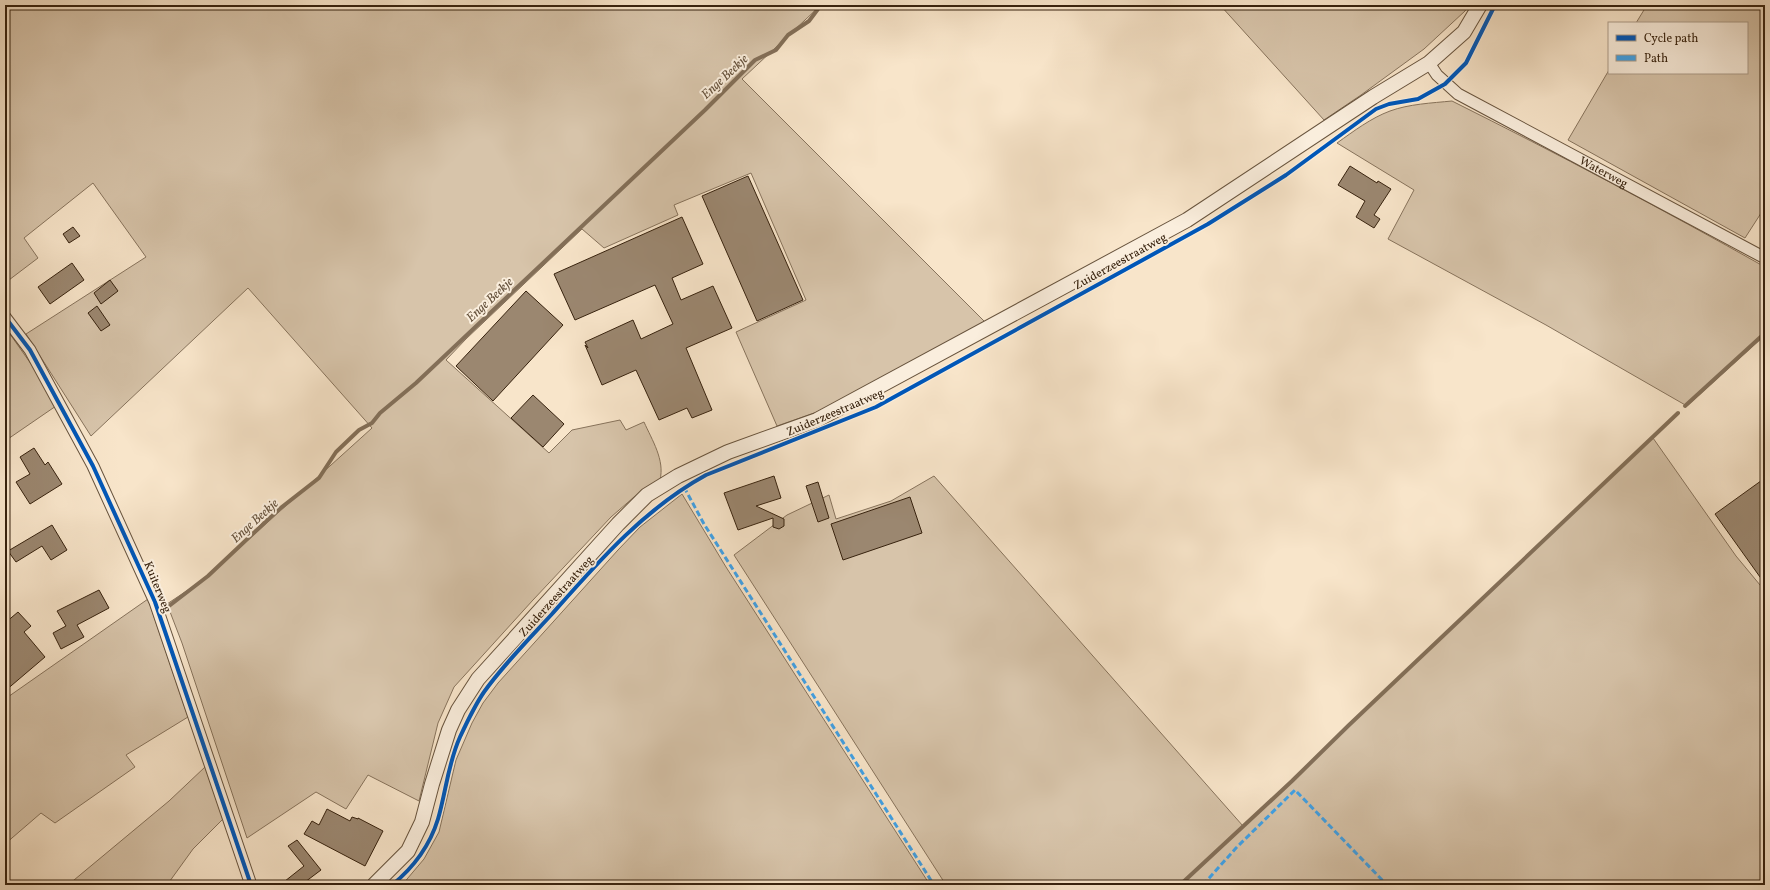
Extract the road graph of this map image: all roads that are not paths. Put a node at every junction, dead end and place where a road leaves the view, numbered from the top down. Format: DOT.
graph roads {
  1 [pos="1480,5"];
  2 [pos="1430,62"];
  3 [pos="1765,258"];
  4 [pos="5,317"];
  5 [pos="251,885"];
  6 [pos="374,885"];
  1 -- 2 [label="street"];
  2 -- 3 [label="street, Waterweg"];
  2 -- 6 [label="street, Zuiderzeestraatweg"];
  4 -- 5 [label="street, Kuiterweg"];
}
